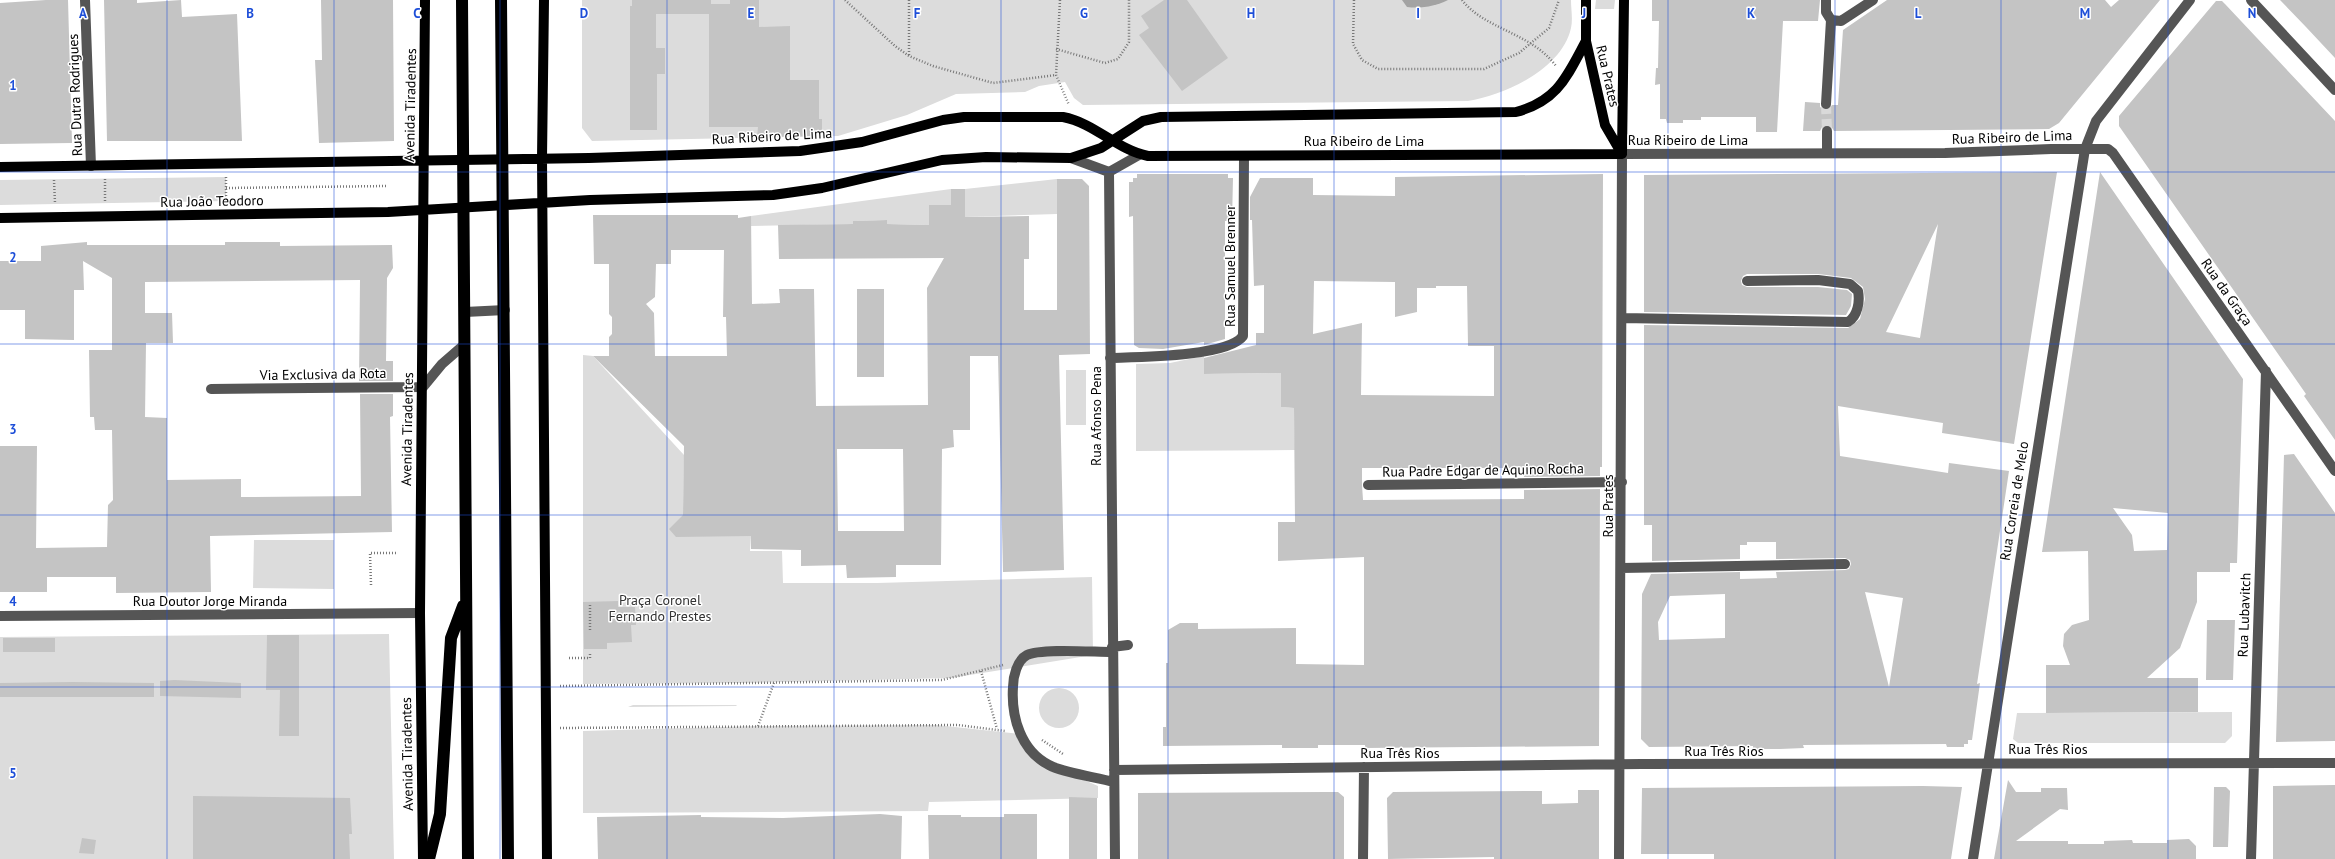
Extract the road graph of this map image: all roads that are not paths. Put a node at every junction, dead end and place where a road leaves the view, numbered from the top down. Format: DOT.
graph roads {
  1 [pos="85,0"];
  2 [pos="425,0"];
  3 [pos="462,0"];
  4 [pos="501,0"];
  5 [pos="544,0"];
  6 [pos="1586,0"];
  7 [pos="1624,0"];
  8 [pos="1826,0"];
  9 [pos="1873,0"];
  10 [pos="2190,0"];
  11 [pos="2251,0"];
  12 [pos="1831,20"];
  13 [pos="1586,41"];
  14 [pos="2335,90"];
  15 [pos="1826,104"];
  16 [pos="1827,131"];
  17 [pos="1113,140"];
  18 [pos="2085,148"];
  19 [pos="1827,153"];
  20 [pos="1139,154"];
  21 [pos="1622,154"];
  22 [pos="1244,156"];
  23 [pos="503,158"];
  24 [pos="542,158"];
  25 [pos="1071,158"];
  26 [pos="463,159"];
  27 [pos="424,160"];
  28 [pos="91,166"];
  29 [pos="0,167"];
  30 [pos="1109,172"];
  31 [pos="543,202"];
  32 [pos="504,205"];
  33 [pos="464,208"];
  34 [pos="424,211"];
  35 [pos="0,218"];
  36 [pos="1747,281"];
  37 [pos="505,310"];
  38 [pos="465,312"];
  39 [pos="1622,318"];
  40 [pos="465,344"];
  41 [pos="1110,358"];
  42 [pos="2266,371"];
  43 [pos="423,387"];
  44 [pos="211,389"];
  45 [pos="2335,471"];
  46 [pos="1622,482"];
  47 [pos="1368,485"];
  48 [pos="1845,564"];
  49 [pos="1621,568"];
  50 [pos="465,601"];
  51 [pos="420,614"];
  52 [pos="0,616"];
  53 [pos="1128,645"];
  54 [pos="1112,653"];
  55 [pos="2253,763"];
  56 [pos="2335,763"];
  57 [pos="1987,764"];
  58 [pos="1620,765"];
  59 [pos="1364,767"];
  60 [pos="1114,770"];
  61 [pos="1114,782"];
  62 [pos="423,859"];
  63 [pos="429,859"];
  64 [pos="468,859"];
  65 [pos="508,859"];
  66 [pos="547,859"];
  67 [pos="1115,859"];
  68 [pos="1363,859"];
  69 [pos="1619,859"];
  70 [pos="1972,859"];
  71 [pos="2251,859"];
  1 -- 28 [label="street, Rua Dutra Rodrigues"];
  2 -- 27 [label="main road, Avenida Tiradentes"];
  3 -- 26 [label="highway"];
  4 -- 23 [label="highway"];
  5 -- 24 [label="main road"];
  6 -- 13 [label="main road, Rua Prates"];
  7 -- 21 [label="main road, Rua Prates"];
  8 -- 12 [label="street"];
  9 -- 12 [label="street"];
  10 -- 18 [label="street, Rua Ribeiro de Lima"];
  11 -- 14 [label="street"];
  12 -- 15 [label="street"];
  13 -- 17 [label="main road, Rua Ribeiro de Lima"];
  13 -- 21 [label="main road, Rua Prates"];
  16 -- 19 [label="street"];
  17 -- 20 [label="main road, Rua Ribeiro de Lima"];
  17 -- 24 [label="main road, Rua Ribeiro de Lima"];
  17 -- 25 [label="main road, Rua Ribeiro de Lima"];
  18 -- 19 [label="street, Rua Ribeiro de Lima"];
  18 -- 42 [label="street, Rua da Graça"];
  18 -- 57 [label="street, Rua Correia de Melo"];
  19 -- 21 [label="street, Rua Ribeiro de Lima"];
  20 -- 22 [label="main road, Rua Ribeiro de Lima"];
  20 -- 30 [label="street"];
  21 -- 22 [label="main road, Rua Ribeiro de Lima"];
  21 -- 39 [label="street, Rua Prates"];
  22 -- 41 [label="street, Rua Samuel Brenner"];
  23 -- 24 [label="main road, Rua Ribeiro de Lima"];
  23 -- 26 [label="main road, Rua Ribeiro de Lima"];
  23 -- 32 [label="highway"];
  24 -- 31 [label="main road"];
  25 -- 30 [label="street"];
  25 -- 31 [label="main road, Rua Ribeiro de Lima"];
  26 -- 27 [label="main road, Rua Ribeiro de Lima"];
  26 -- 33 [label="highway"];
  27 -- 28 [label="main road"];
  27 -- 34 [label="main road, Avenida Tiradentes"];
  28 -- 29 [label="main road"];
  30 -- 41 [label="street, Rua Afonso Pena"];
  31 -- 32 [label="main road, Rua Ribeiro de Lima"];
  31 -- 66 [label="main road"];
  32 -- 33 [label="main road, Rua Ribeiro de Lima"];
  32 -- 37 [label="highway"];
  33 -- 34 [label="main road, Rua Ribeiro de Lima"];
  33 -- 38 [label="highway"];
  34 -- 35 [label="main road, Rua João Teodoro"];
  34 -- 43 [label="main road, Avenida Tiradentes"];
  36 -- 39 [label="street"];
  37 -- 38 [label="street"];
  37 -- 65 [label="highway"];
  38 -- 40 [label="highway"];
  39 -- 46 [label="street, Rua Prates"];
  40 -- 43 [label="street"];
  40 -- 50 [label="highway"];
  41 -- 54 [label="street, Rua Afonso Pena"];
  42 -- 45 [label="street, Rua da Graça"];
  42 -- 55 [label="street, Rua Lubavitch"];
  43 -- 44 [label="street, Via Exclusiva da Rota"];
  43 -- 51 [label="main road, Avenida Tiradentes"];
  46 -- 47 [label="street, Rua Padre Edgar de Aquino Rocha"];
  46 -- 49 [label="street, Rua Prates"];
  48 -- 49 [label="street"];
  49 -- 58 [label="street, Rua Prates"];
  50 -- 63 [label="highway"];
  50 -- 64 [label="highway"];
  51 -- 52 [label="street, Rua Doutor Jorge Miranda"];
  51 -- 62 [label="main road, Avenida Tiradentes"];
  53 -- 54 [label="street"];
  54 -- 60 [label="street"];
  54 -- 61 [label="street"];
  55 -- 56 [label="street, Rua Três Rios"];
  55 -- 57 [label="street, Rua Três Rios"];
  55 -- 71 [label="street, Rua Lubavitch"];
  57 -- 58 [label="street, Rua Três Rios"];
  57 -- 70 [label="street, Rua Correia de Melo"];
  58 -- 59 [label="street, Rua Três Rios"];
  58 -- 69 [label="street, Rua Prates"];
  59 -- 60 [label="street, Rua Três Rios"];
  59 -- 68 [label="street"];
  60 -- 61 [label="street"];
  61 -- 67 [label="street"];
}
